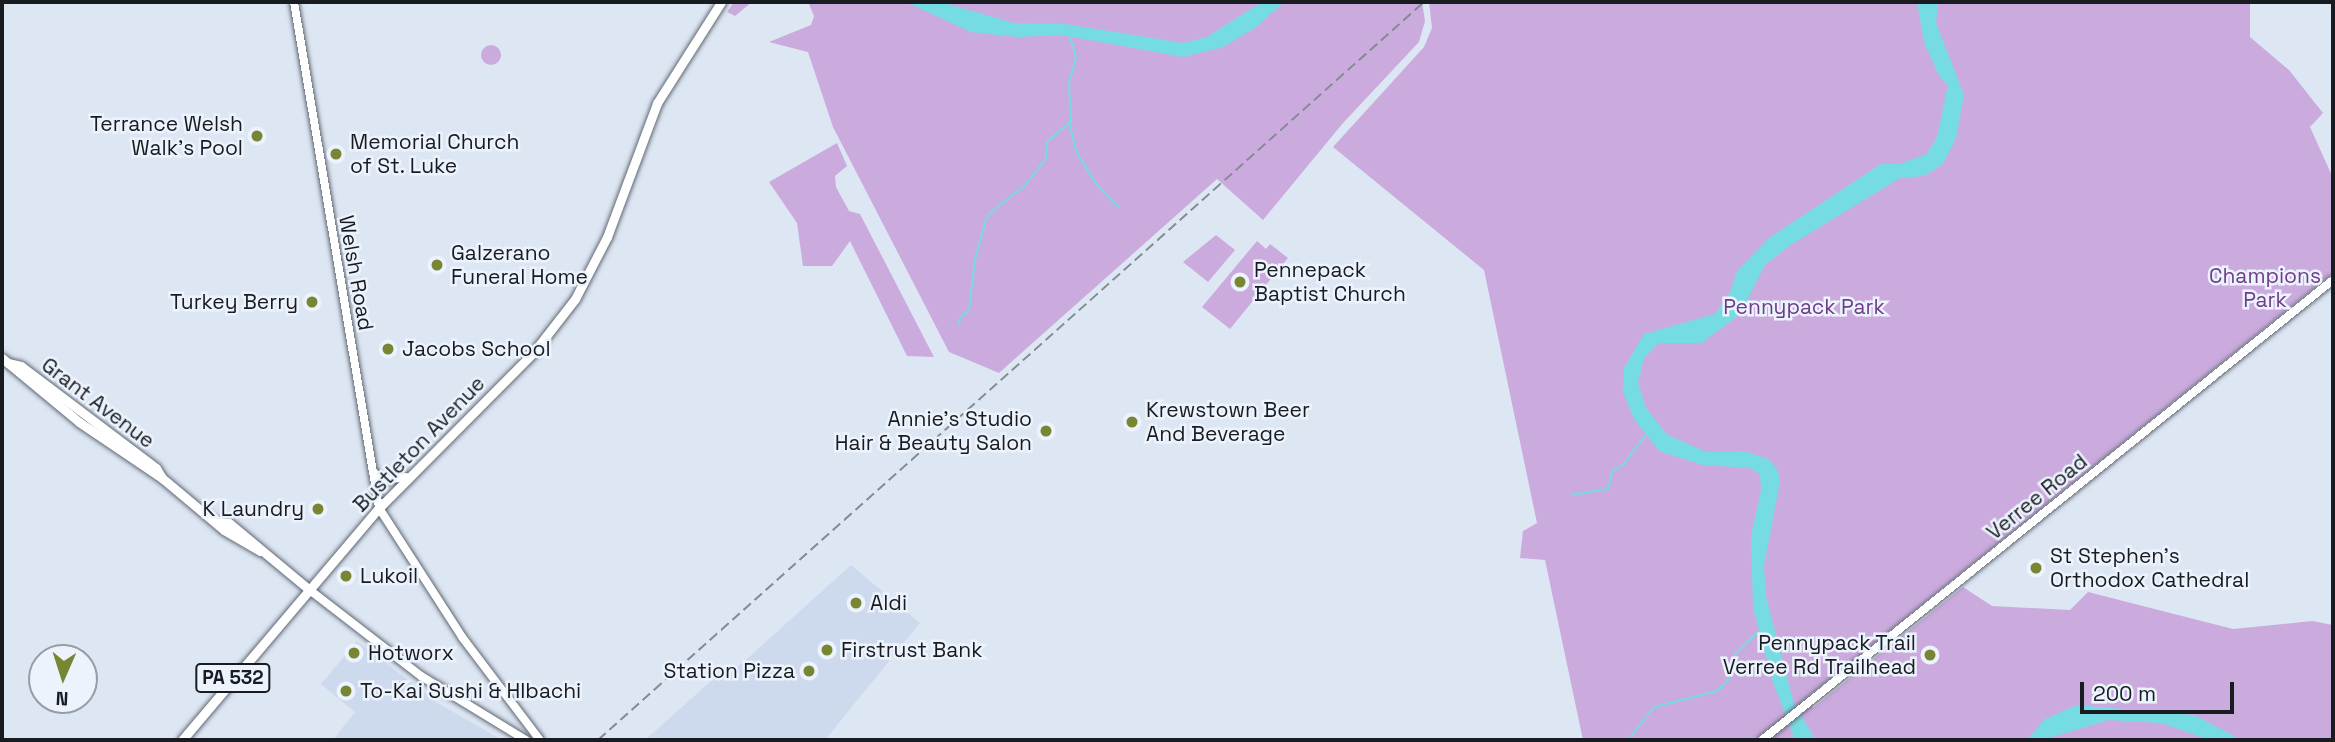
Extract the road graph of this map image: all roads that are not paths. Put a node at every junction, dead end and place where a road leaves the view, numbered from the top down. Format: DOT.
graph roads {
  1 [pos="294,2"];
  2 [pos="721,2"];
  3 [pos="2333,280"];
  4 [pos="5,360"];
  5 [pos="371,469"];
  6 [pos="406,477"];
  7 [pos="379,508"];
  8 [pos="311,591"];
  9 [pos="522,716"];
  10 [pos="524,739"];
  11 [pos="182,740"];
  12 [pos="540,740"];
  13 [pos="1762,740"];
  1 -- 5 [label="main road, Welsh Road"];
  2 -- 6 [label="main road, Bustleton Avenue"];
  3 -- 13 [label="main road, Verree Road"];
  4 -- 8 [label="main road, Grant Avenue"];
  5 -- 6 [label="main road"];
  5 -- 7 [label="main road, Welsh Road"];
  6 -- 7 [label="main road, Bustleton Avenue"];
  7 -- 8 [label="main road, Bustleton Avenue / PA 532"];
  7 -- 9 [label="main road, Welsh Road"];
  8 -- 10 [label="main road, Grant Avenue"];
  8 -- 11 [label="main road, Bustleton Avenue / PA 532"];
  9 -- 10 [label="main road"];
  9 -- 12 [label="main road, Welsh Road"];
}
